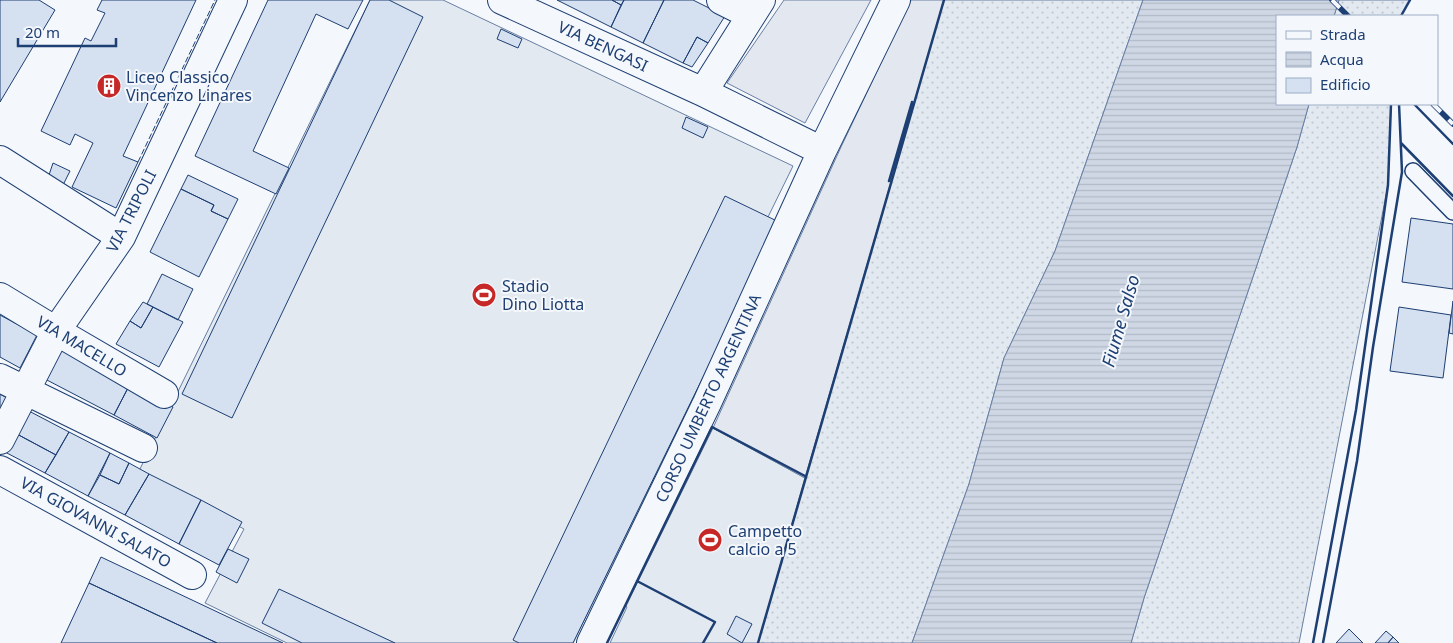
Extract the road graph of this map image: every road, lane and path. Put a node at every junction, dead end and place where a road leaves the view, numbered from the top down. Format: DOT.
graph roads {
  1 [pos="233,0"];
  2 [pos="502,0"];
  3 [pos="721,0"];
  4 [pos="896,0"];
  5 [pos="756,8"];
  6 [pos="703,92"];
  7 [pos="822,151"];
  8 [pos="0,160"];
  9 [pos="1412,171"];
  10 [pos="1453,212"];
  11 [pos="121,237"];
  12 [pos="0,297"];
  13 [pos="56,331"];
  14 [pos="0,378"];
  15 [pos="25,391"];
  16 [pos="164,394"];
  17 [pos="0,440"];
  18 [pos="143,448"];
  19 [pos="0,470"];
  20 [pos="192,575"];
  21 [pos="591,643"];
  1 -- 11 [label="street, VIA TRIPOLI"];
  2 -- 6 [label="street, VIA BENGASI"];
  3 -- 5 [label="street"];
  4 -- 7 [label="street, CORSO UMBERTO ARGENTINA"];
  5 -- 6 [label="street"];
  6 -- 7 [label="street, VIA BENGASI"];
  7 -- 21 [label="street, CORSO UMBERTO ARGENTINA"];
  8 -- 11 [label="street"];
  9 -- 10 [label="lane"];
  11 -- 13 [label="street, VIA TRIPOLI"];
  12 -- 13 [label="street, VIA MACELLO"];
  13 -- 15 [label="street, VIA TRIPOLI"];
  13 -- 16 [label="street, VIA MACELLO"];
  14 -- 15 [label="street"];
  15 -- 17 [label="street, VIA TRIPOLI"];
  15 -- 18 [label="street"];
  19 -- 20 [label="street, VIA GIOVANNI SALATO"];
}
